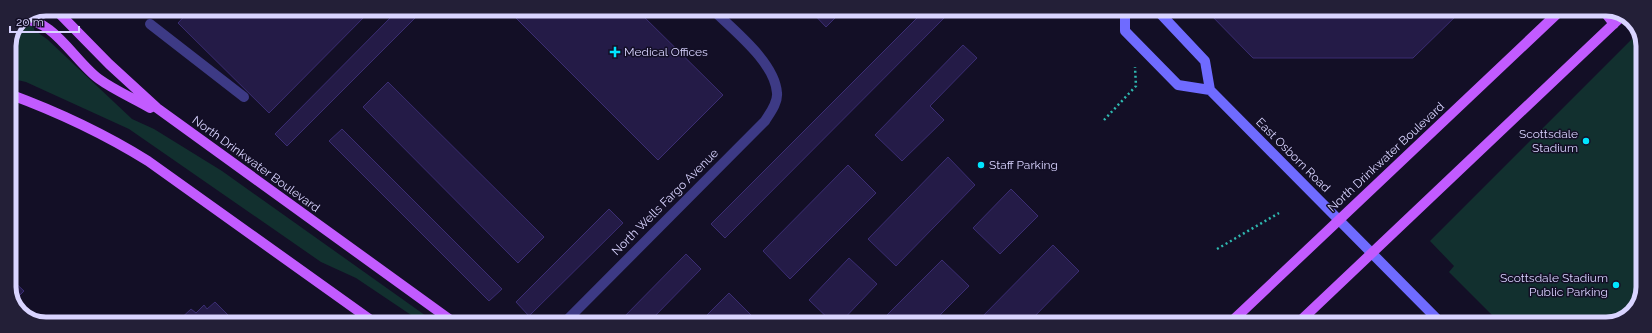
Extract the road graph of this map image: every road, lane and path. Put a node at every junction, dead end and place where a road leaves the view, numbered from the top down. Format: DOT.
graph roads {
  1 [pos="61,16"];
  2 [pos="719,16"];
  3 [pos="1125,16"];
  4 [pos="1162,16"];
  5 [pos="1555,16"];
  6 [pos="1608,16"];
  7 [pos="1619,19"];
  8 [pos="30,21"];
  9 [pos="150,24"];
  10 [pos="1614,24"];
  11 [pos="1135,67"];
  12 [pos="1210,90"];
  13 [pos="16,97"];
  14 [pos="244,97"];
  15 [pos="173,120"];
  16 [pos="1104,120"];
  17 [pos="1279,213"];
  18 [pos="1339,220"];
  19 [pos="1217,249"];
  20 [pos="1372,253"];
  21 [pos="365,317"];
  22 [pos="446,317"];
  23 [pos="570,317"];
  24 [pos="1236,317"];
  25 [pos="1304,317"];
  26 [pos="1435,317"];
  1 -- 15 [label="main road, North Drinkwater Boulevard"];
  2 -- 23 [label="street, North Wells Fargo Avenue"];
  3 -- 12 [label="main road"];
  4 -- 12 [label="main road"];
  5 -- 18 [label="main road, North Drinkwater Boulevard"];
  6 -- 10 [label="main road"];
  7 -- 10 [label="main road"];
  8 -- 15 [label="main road"];
  9 -- 14 [label="street"];
  10 -- 20 [label="main road"];
  11 -- 16 [label="path"];
  12 -- 18 [label="main road, East Osborn Road"];
  13 -- 21 [label="main road"];
  15 -- 22 [label="main road, North Drinkwater Boulevard"];
  17 -- 19 [label="path"];
  18 -- 20 [label="main road, East Osborn Road"];
  18 -- 24 [label="main road, North Drinkwater Boulevard"];
  20 -- 25 [label="main road"];
  20 -- 26 [label="main road, East Osborn Road"];
}
